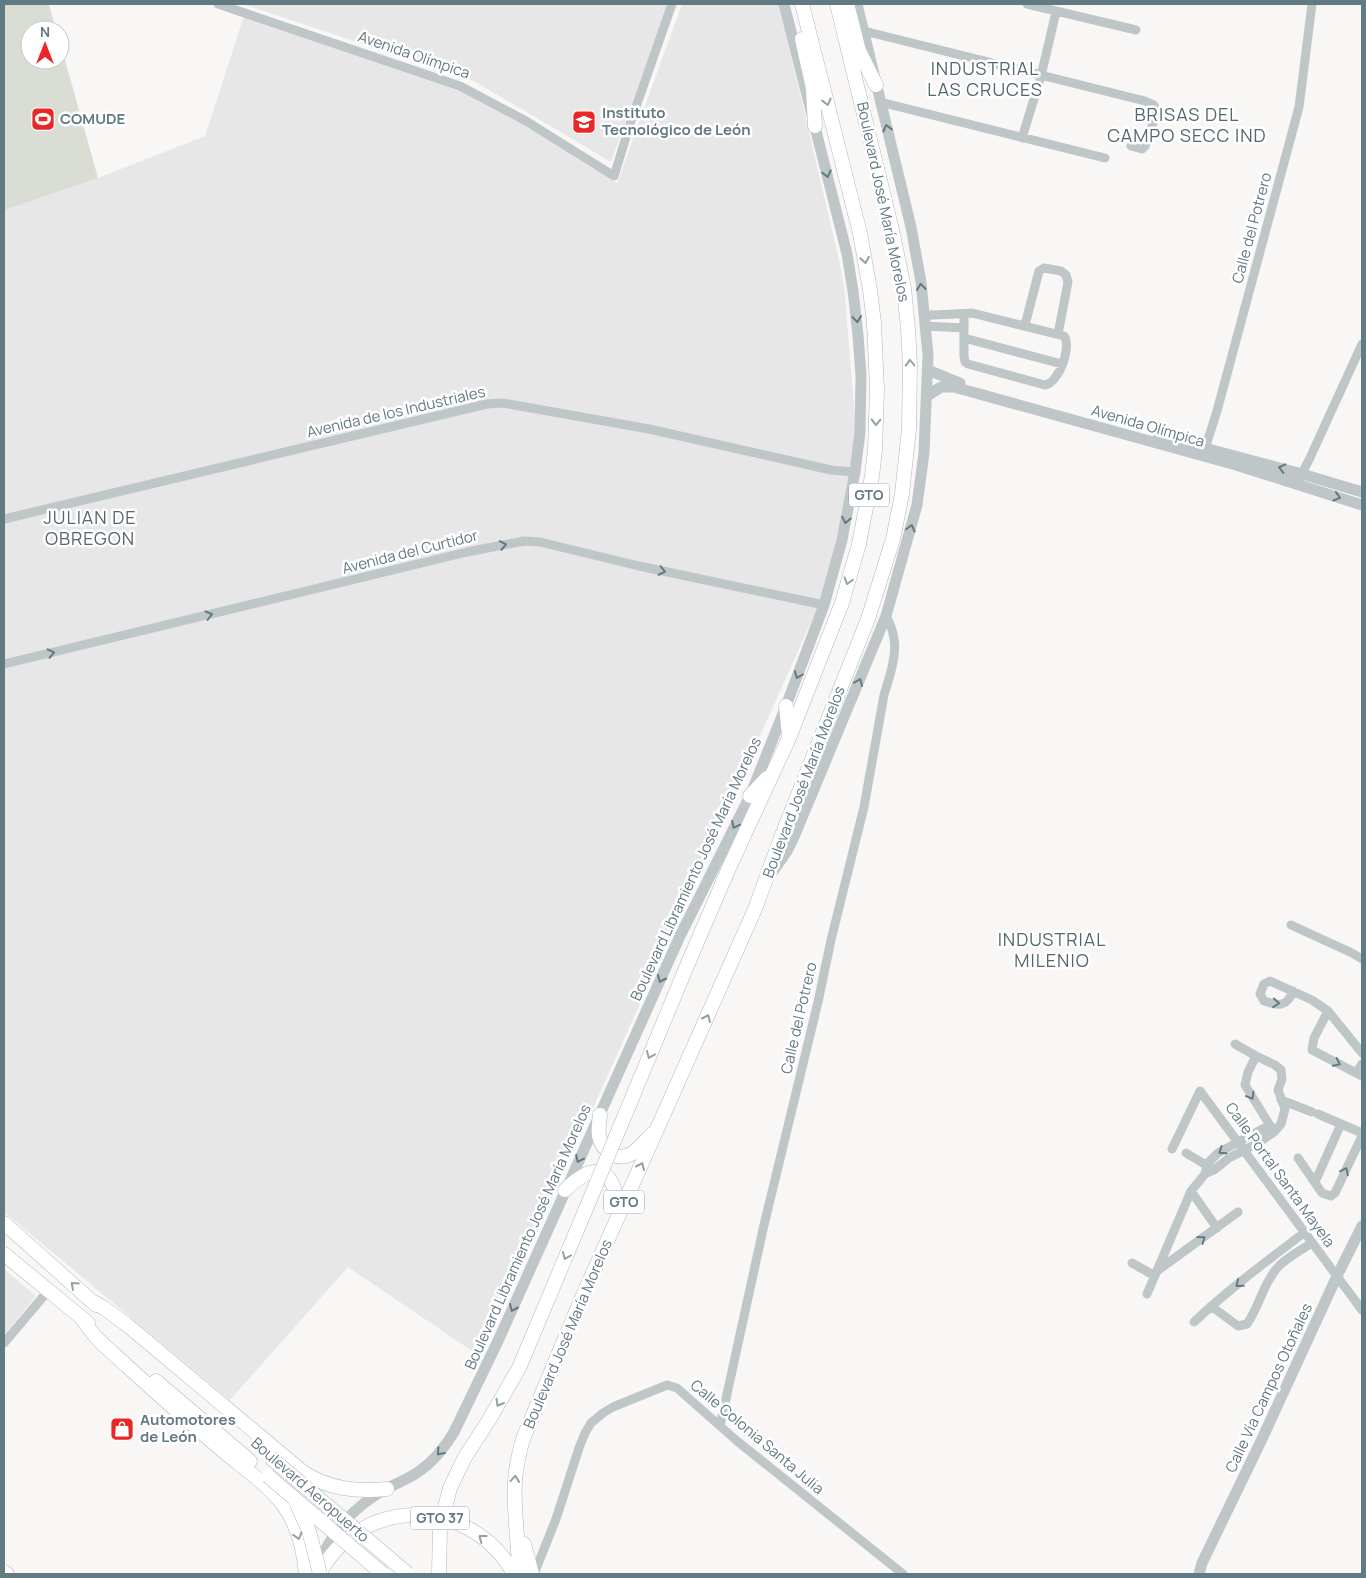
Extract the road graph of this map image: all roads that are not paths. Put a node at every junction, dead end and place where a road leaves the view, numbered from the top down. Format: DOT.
graph roads {
  1 [pos="218,4"];
  2 [pos="672,4"];
  3 [pos="784,4"];
  4 [pos="795,4"];
  5 [pos="802,4"];
  6 [pos="837,4"];
  7 [pos="847,4"];
  8 [pos="857,4"];
  9 [pos="1027,4"];
  10 [pos="1312,4"];
  11 [pos="1056,12"];
  12 [pos="1136,30"];
  13 [pos="864,31"];
  14 [pos="1041,76"];
  15 [pos="876,85"];
  16 [pos="880,102"];
  17 [pos="816,126"];
  18 [pos="1022,138"];
  19 [pos="1131,146"];
  20 [pos="1105,158"];
  21 [pos="964,314"];
  22 [pos="925,321"];
  23 [pos="1025,326"];
  24 [pos="964,328"];
  25 [pos="1058,334"];
  26 [pos="964,338"];
  27 [pos="1362,344"];
  28 [pos="1062,364"];
  29 [pos="928,370"];
  30 [pos="927,396"];
  31 [pos="1204,452"];
  32 [pos="855,472"];
  33 [pos="1302,474"];
  34 [pos="1295,484"];
  35 [pos="1362,492"];
  36 [pos="1362,505"];
  37 [pos="4,519"];
  38 [pos="824,605"];
  39 [pos="886,616"];
  40 [pos="4,664"];
  41 [pos="786,706"];
  42 [pos="789,738"];
  43 [pos="775,771"];
  44 [pos="750,796"];
  45 [pos="765,884"];
  46 [pos="1291,925"];
  47 [pos="1362,960"];
  48 [pos="1293,991"];
  49 [pos="1328,1011"];
  50 [pos="1235,1044"];
  51 [pos="1362,1053"];
  52 [pos="1256,1056"];
  53 [pos="1362,1064"];
  54 [pos="1360,1074"];
  55 [pos="1281,1100"];
  56 [pos="600,1114"];
  57 [pos="1341,1124"];
  58 [pos="658,1127"];
  59 [pos="1272,1128"];
  60 [pos="1362,1138"];
  61 [pos="1239,1142"];
  62 [pos="1172,1148"];
  63 [pos="1245,1151"];
  64 [pos="1186,1153"];
  65 [pos="1298,1158"];
  66 [pos="1210,1167"];
  67 [pos="1315,1182"];
  68 [pos="565,1190"];
  69 [pos="1191,1191"];
  70 [pos="1238,1212"];
  71 [pos="619,1214"];
  72 [pos="4,1223"];
  73 [pos="1362,1226"];
  74 [pos="1217,1228"];
  75 [pos="1305,1232"];
  76 [pos="1312,1243"];
  77 [pos="1167,1244"];
  78 [pos="4,1254"];
  79 [pos="1179,1256"];
  80 [pos="1132,1263"];
  81 [pos="1259,1267"];
  82 [pos="1156,1273"];
  83 [pos="1336,1276"];
  84 [pos="1269,1280"];
  85 [pos="48,1291"];
  86 [pos="1147,1294"];
  87 [pos="90,1300"];
  88 [pos="1211,1306"];
  89 [pos="1362,1310"];
  90 [pos="82,1318"];
  91 [pos="1194,1322"];
  92 [pos="4,1343"];
  93 [pos="720,1426"];
  94 [pos="323,1484"];
  95 [pos="267,1487"];
  96 [pos="387,1489"];
  97 [pos="293,1497"];
  98 [pos="517,1527"];
  99 [pos="1200,1569"];
  100 [pos="4,1572"];
  101 [pos="7,1574"];
  102 [pos="306,1574"];
  103 [pos="315,1574"];
  104 [pos="320,1574"];
  105 [pos="383,1574"];
  106 [pos="408,1574"];
  107 [pos="439,1574"];
  108 [pos="514,1574"];
  109 [pos="520,1574"];
  110 [pos="533,1574"];
  111 [pos="903,1574"];
  1 -- 2 [label="street, Avenida Olímpica"];
  3 -- 17 [label="street, Boulevard Libramiento José María Morelos"];
  4 -- 17 [label="main road"];
  5 -- 42 [label="main road, Boulevard José María Morelos / GTO, one-way"];
  45 -- 6 [label="main road, Boulevard José María Morelos / GTO, one-way"];
  7 -- 15 [label="main road"];
  8 -- 13 [label="street"];
  9 -- 11 [label="street"];
  10 -- 31 [label="street, Calle del Potrero"];
  11 -- 12 [label="street"];
  11 -- 14 [label="street"];
  13 -- 14 [label="street"];
  13 -- 15 [label="street"];
  14 -- 18 [label="street"];
  14 -- 19 [label="street"];
  15 -- 16 [label="street"];
  16 -- 18 [label="street"];
  22 -- 16 [label="street, one-way"];
  17 -- 32 [label="street, Boulevard Libramiento José María Morelos, one-way"];
  18 -- 20 [label="street"];
  21 -- 22 [label="street"];
  21 -- 23 [label="street"];
  21 -- 24 [label="street"];
  22 -- 24 [label="street"];
  22 -- 29 [label="street"];
  23 -- 25 [label="street"];
  23 -- 25 [label="street"];
  24 -- 26 [label="street"];
  25 -- 28 [label="street"];
  26 -- 28 [label="street"];
  26 -- 28 [label="street"];
  27 -- 33 [label="street"];
  29 -- 30 [label="street"];
  29 -- 31 [label="street, Avenida Olímpica"];
  30 -- 31 [label="street, Avenida Olímpica"];
  39 -- 30 [label="street, one-way"];
  33 -- 31 [label="street, Avenida Olímpica, one-way"];
  31 -- 34 [label="street, Avenida Olímpica"];
  32 -- 37 [label="street, Avenida de los Industriales"];
  32 -- 38 [label="street, Boulevard Libramiento José María Morelos, one-way"];
  33 -- 34 [label="street"];
  33 -- 35 [label="street, Avenida Olímpica"];
  34 -- 36 [label="street, Avenida Olímpica, one-way"];
  40 -- 38 [label="street, Avenida del Curtidor, one-way"];
  38 -- 41 [label="street, Boulevard Libramiento José María Morelos, one-way"];
  45 -- 39 [label="street, one-way"];
  39 -- 93 [label="street, Calle del Potrero"];
  41 -- 42 [label="main road"];
  41 -- 44 [label="street, Boulevard Libramiento José María Morelos"];
  42 -- 43 [label="main road, Boulevard José María Morelos / GTO"];
  43 -- 44 [label="main road"];
  43 -- 107 [label="main road, Boulevard José María Morelos / GTO, one-way, bridge"];
  44 -- 56 [label="street, Boulevard Libramiento José María Morelos, one-way"];
  58 -- 45 [label="main road, Boulevard José María Morelos / GTO, one-way"];
  46 -- 47 [label="street"];
  48 -- 49 [label="street"];
  49 -- 51 [label="street"];
  49 -- 54 [label="street, one-way"];
  50 -- 52 [label="street"];
  52 -- 55 [label="street"];
  52 -- 59 [label="street, one-way"];
  53 -- 54 [label="street"];
  55 -- 57 [label="street"];
  55 -- 59 [label="street"];
  56 -- 58 [label="main road"];
  56 -- 68 [label="street, Boulevard Libramiento José María Morelos, one-way"];
  57 -- 60 [label="street"];
  57 -- 67 [label="street"];
  71 -- 58 [label="main road, Boulevard José María Morelos / GTO, one-way"];
  59 -- 61 [label="street"];
  59 -- 63 [label="street"];
  67 -- 60 [label="street, one-way"];
  61 -- 62 [label="street, Calle Portal Santa Mayela"];
  61 -- 63 [label="street, Calle Portal Santa Mayela"];
  61 -- 66 [label="street, one-way"];
  63 -- 66 [label="street"];
  63 -- 75 [label="street, Calle Portal Santa Mayela"];
  64 -- 66 [label="street"];
  65 -- 67 [label="street"];
  66 -- 69 [label="street"];
  68 -- 71 [label="main road"];
  68 -- 96 [label="street, Boulevard Libramiento José María Morelos, one-way"];
  69 -- 74 [label="street"];
  69 -- 77 [label="street"];
  70 -- 74 [label="street"];
  98 -- 71 [label="main road, Boulevard José María Morelos / GTO, one-way"];
  87 -- 72 [label="main road, one-way"];
  73 -- 83 [label="street, Calle Vía Campos Otoñales"];
  79 -- 74 [label="street, one-way"];
  75 -- 76 [label="street, Calle Portal Santa Mayela"];
  75 -- 81 [label="street"];
  76 -- 83 [label="street, Calle Portal Santa Mayela"];
  76 -- 84 [label="street"];
  77 -- 79 [label="street"];
  77 -- 82 [label="street"];
  78 -- 85 [label="main road"];
  79 -- 82 [label="street"];
  80 -- 82 [label="street"];
  81 -- 84 [label="street"];
  81 -- 88 [label="street, one-way"];
  82 -- 86 [label="street"];
  83 -- 89 [label="street, Calle Portal Santa Mayela"];
  83 -- 99 [label="street, Calle Vía Campos Otoñales"];
  84 -- 88 [label="street"];
  85 -- 90 [label="main road"];
  85 -- 92 [label="street"];
  87 -- 94 [label="main road"];
  87 -- 106 [label="main road, Boulevard Aeropuerto, bridge"];
  88 -- 91 [label="street"];
  90 -- 95 [label="main road"];
  90 -- 97 [label="main road, Boulevard Aeropuerto, bridge"];
  93 -- 110 [label="street, Calle Colonia Santa Julia"];
  93 -- 111 [label="street, Calle Colonia Santa Julia"];
  94 -- 95 [label="main road"];
  94 -- 96 [label="main road"];
  95 -- 102 [label="main road, one-way"];
  96 -- 103 [label="street, Boulevard Libramiento José María Morelos"];
  97 -- 104 [label="main road, bridge"];
  97 -- 105 [label="main road, Boulevard Aeropuerto, bridge"];
  98 -- 109 [label="main road, Boulevard José María Morelos"];
  98 -- 110 [label="main road, GTO"];
  100 -- 101 [label="main road"];
  108 -- 104 [label="main road, GTO 37, one-way, bridge"];
}
